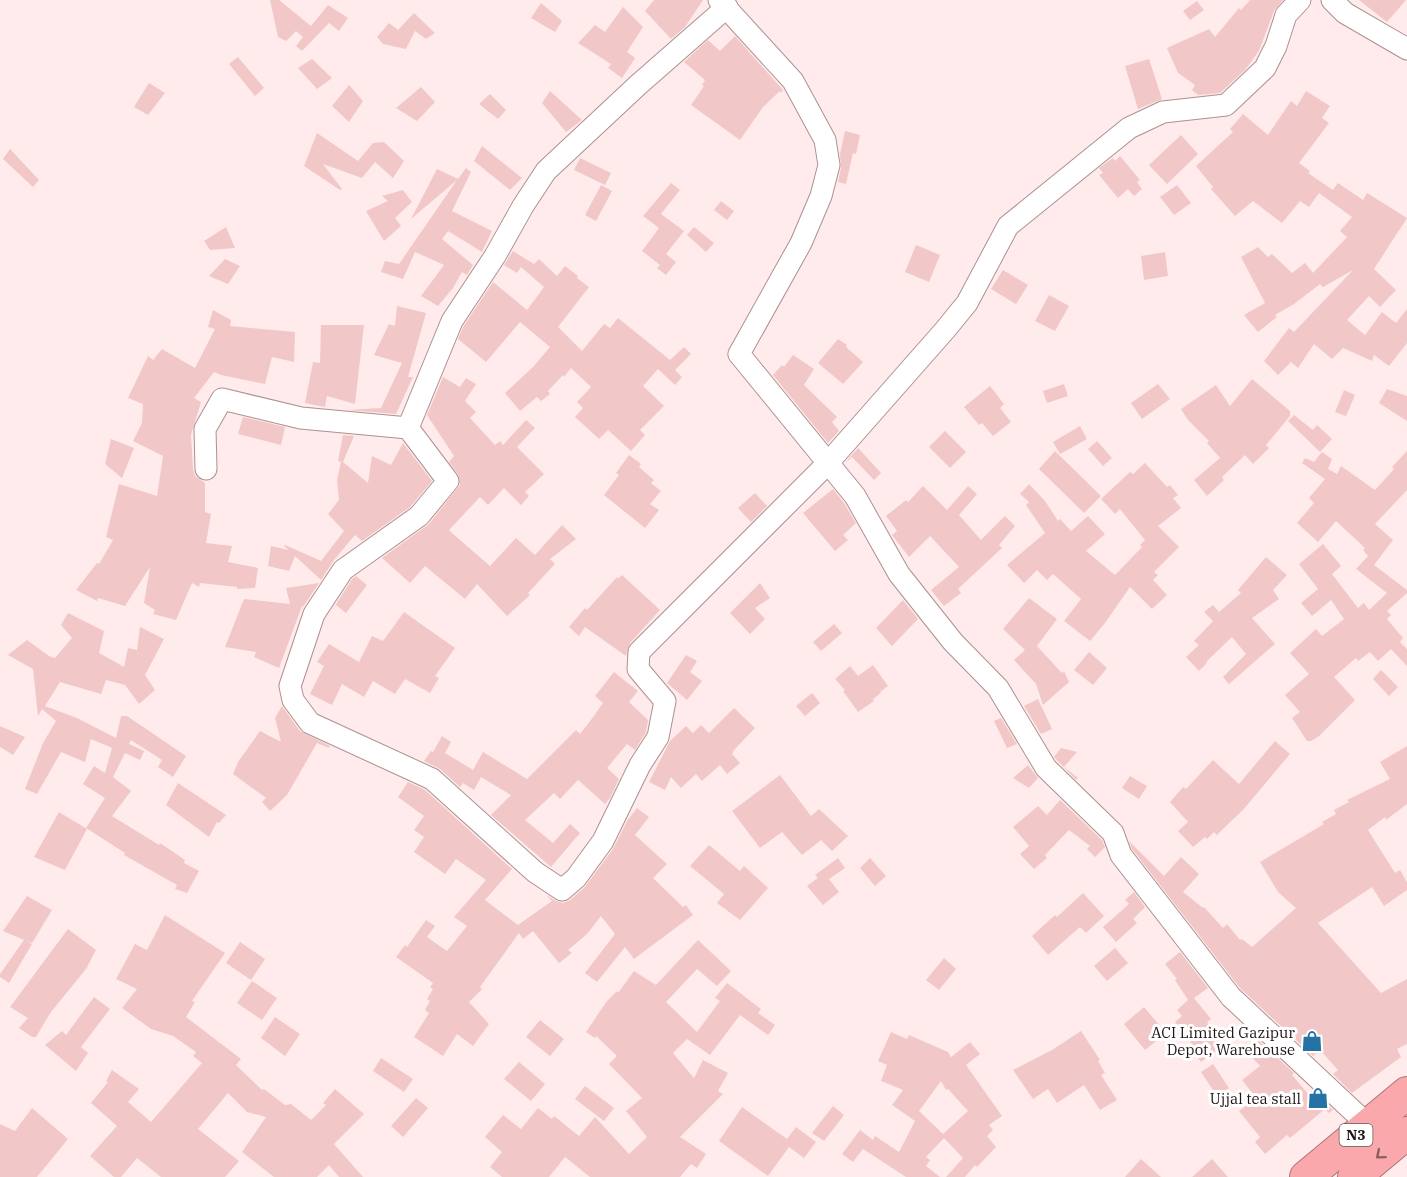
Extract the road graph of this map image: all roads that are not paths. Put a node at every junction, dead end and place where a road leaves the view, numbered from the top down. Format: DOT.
graph roads {
  1 [pos="1300,0"];
  2 [pos="1332,0"];
  3 [pos="723,3"];
  4 [pos="1407,48"];
  5 [pos="408,428"];
  6 [pos="827,464"];
  7 [pos="206,470"];
  8 [pos="1407,1093"];
  9 [pos="1368,1125"];
  10 [pos="1407,1133"];
  11 [pos="1306,1177"];
  12 [pos="1354,1177"];
  1 -- 6 [label="street"];
  2 -- 4 [label="street"];
  3 -- 5 [label="street"];
  3 -- 6 [label="street"];
  5 -- 6 [label="street"];
  5 -- 7 [label="street"];
  6 -- 9 [label="street"];
  8 -- 9 [label="highway, N3"];
  9 -- 11 [label="highway, N3"];
  10 -- 12 [label="highway, N3, one-way"];
}
